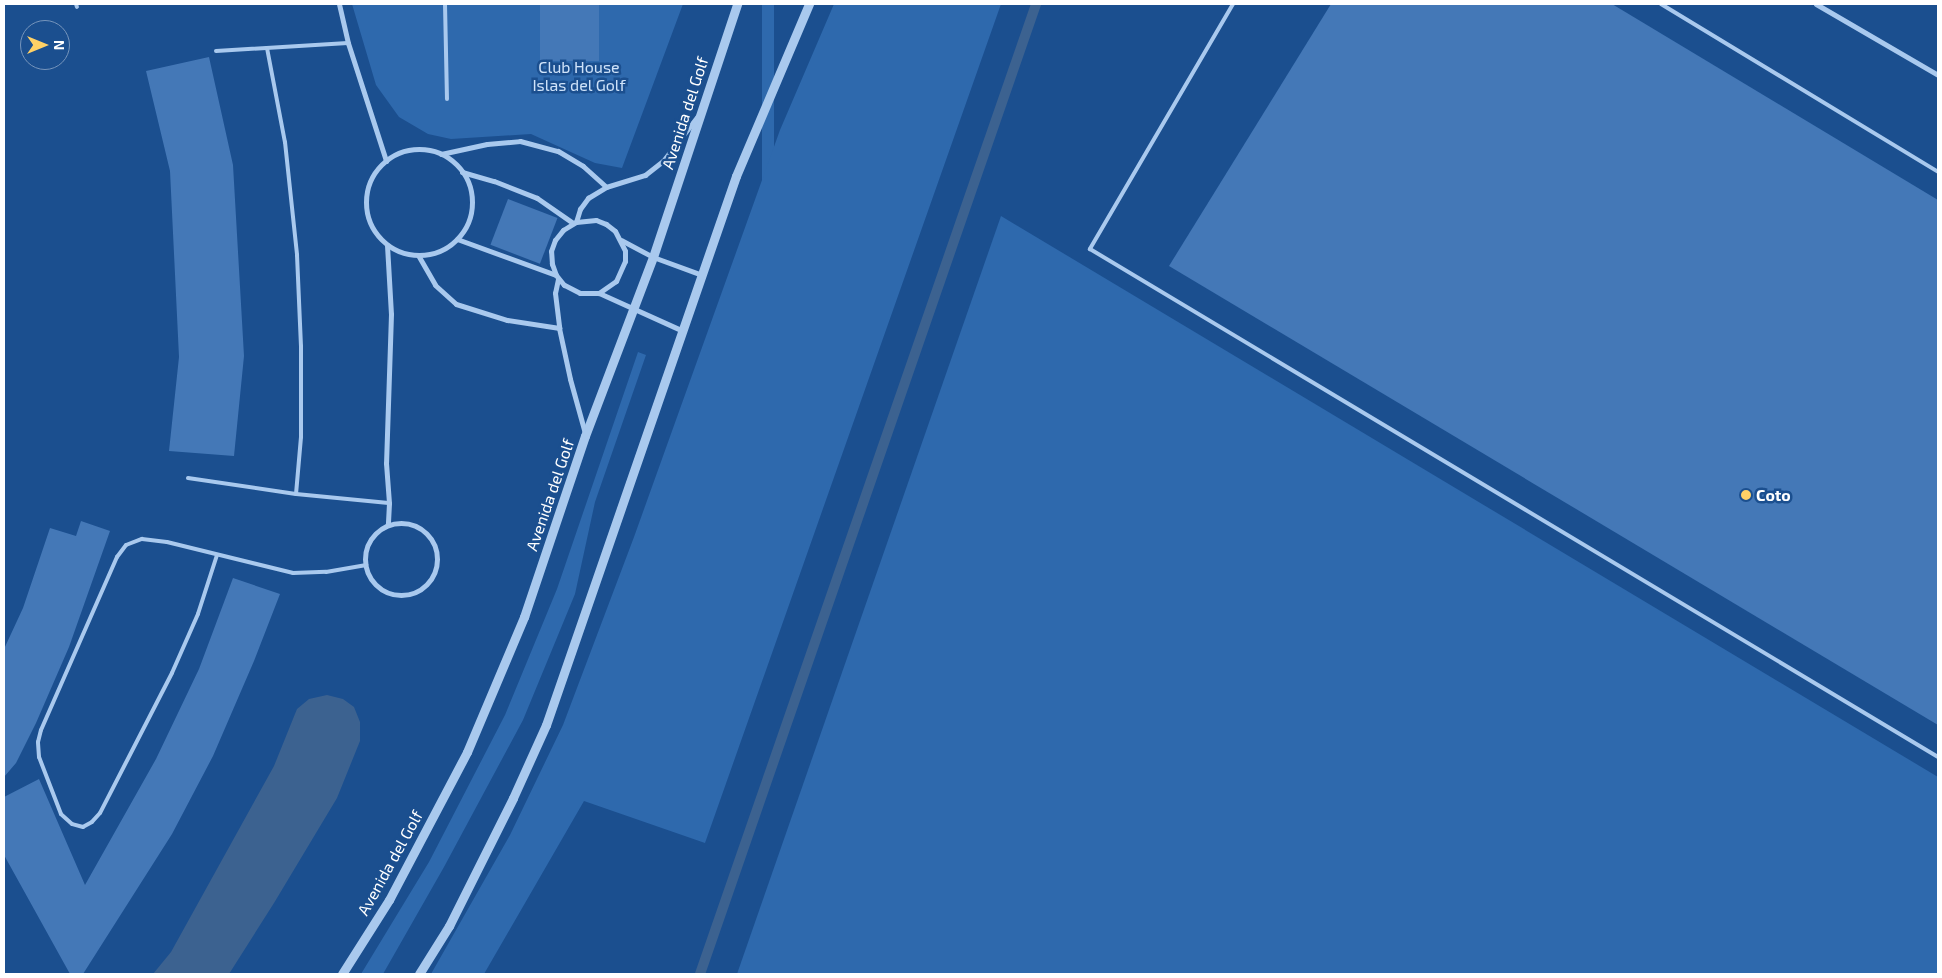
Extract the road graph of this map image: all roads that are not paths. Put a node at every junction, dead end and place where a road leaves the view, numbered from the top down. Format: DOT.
graph roads {
  1 [pos="338,4"];
  2 [pos="445,4"];
  3 [pos="737,4"];
  4 [pos="809,4"];
  5 [pos="1233,4"];
  6 [pos="1661,4"];
  7 [pos="1816,4"];
  8 [pos="348,43"];
  9 [pos="267,48"];
  10 [pos="216,51"];
  11 [pos="1938,75"];
  12 [pos="447,99"];
  13 [pos="700,113"];
  14 [pos="441,154"];
  15 [pos="386,161"];
  16 [pos="462,172"];
  17 [pos="1938,172"];
  18 [pos="606,187"];
  19 [pos="574,222"];
  20 [pos="457,239"];
  21 [pos="621,240"];
  22 [pos="387,245"];
  23 [pos="418,255"];
  24 [pos="653,257"];
  25 [pos="702,275"];
  26 [pos="557,277"];
  27 [pos="599,292"];
  28 [pos="634,310"];
  29 [pos="560,328"];
  30 [pos="683,331"];
  31 [pos="585,436"];
  32 [pos="188,478"];
  33 [pos="296,494"];
  34 [pos="389,503"];
  35 [pos="388,525"];
  36 [pos="217,555"];
  37 [pos="366,565"];
  38 [pos="1938,757"];
  39 [pos="342,974"];
  40 [pos="419,974"];
  1 -- 8 [label="street"];
  2 -- 12 [label="lane"];
  3 -- 13 [label="street, Avenida del Golf"];
  4 -- 25 [label="street"];
  5 -- 38 [label="lane"];
  6 -- 17 [label="lane"];
  7 -- 11 [label="street"];
  8 -- 9 [label="lane"];
  8 -- 15 [label="street"];
  9 -- 10 [label="lane"];
  9 -- 33 [label="lane"];
  13 -- 18 [label="street"];
  13 -- 24 [label="street, Avenida del Golf"];
  14 -- 15 [label="street"];
  14 -- 16 [label="street"];
  14 -- 18 [label="street"];
  15 -- 22 [label="street"];
  16 -- 19 [label="street"];
  16 -- 20 [label="street"];
  18 -- 19 [label="street"];
  19 -- 21 [label="street"];
  19 -- 26 [label="street"];
  20 -- 23 [label="street"];
  20 -- 26 [label="street"];
  21 -- 24 [label="street"];
  21 -- 27 [label="street"];
  22 -- 23 [label="street"];
  22 -- 34 [label="street"];
  23 -- 29 [label="street"];
  24 -- 25 [label="street"];
  24 -- 28 [label="street, Avenida del Golf"];
  25 -- 30 [label="street"];
  26 -- 27 [label="street"];
  26 -- 29 [label="street"];
  27 -- 28 [label="street"];
  28 -- 30 [label="street"];
  28 -- 31 [label="street, Avenida del Golf"];
  29 -- 31 [label="street"];
  30 -- 40 [label="street"];
  31 -- 39 [label="street, Avenida del Golf"];
  32 -- 33 [label="lane"];
  33 -- 34 [label="lane"];
  34 -- 35 [label="street"];
  35 -- 37 [label="street"];
  35 -- 37 [label="street"];
  36 -- 36 [label="lane"];
  36 -- 37 [label="lane"];
}
